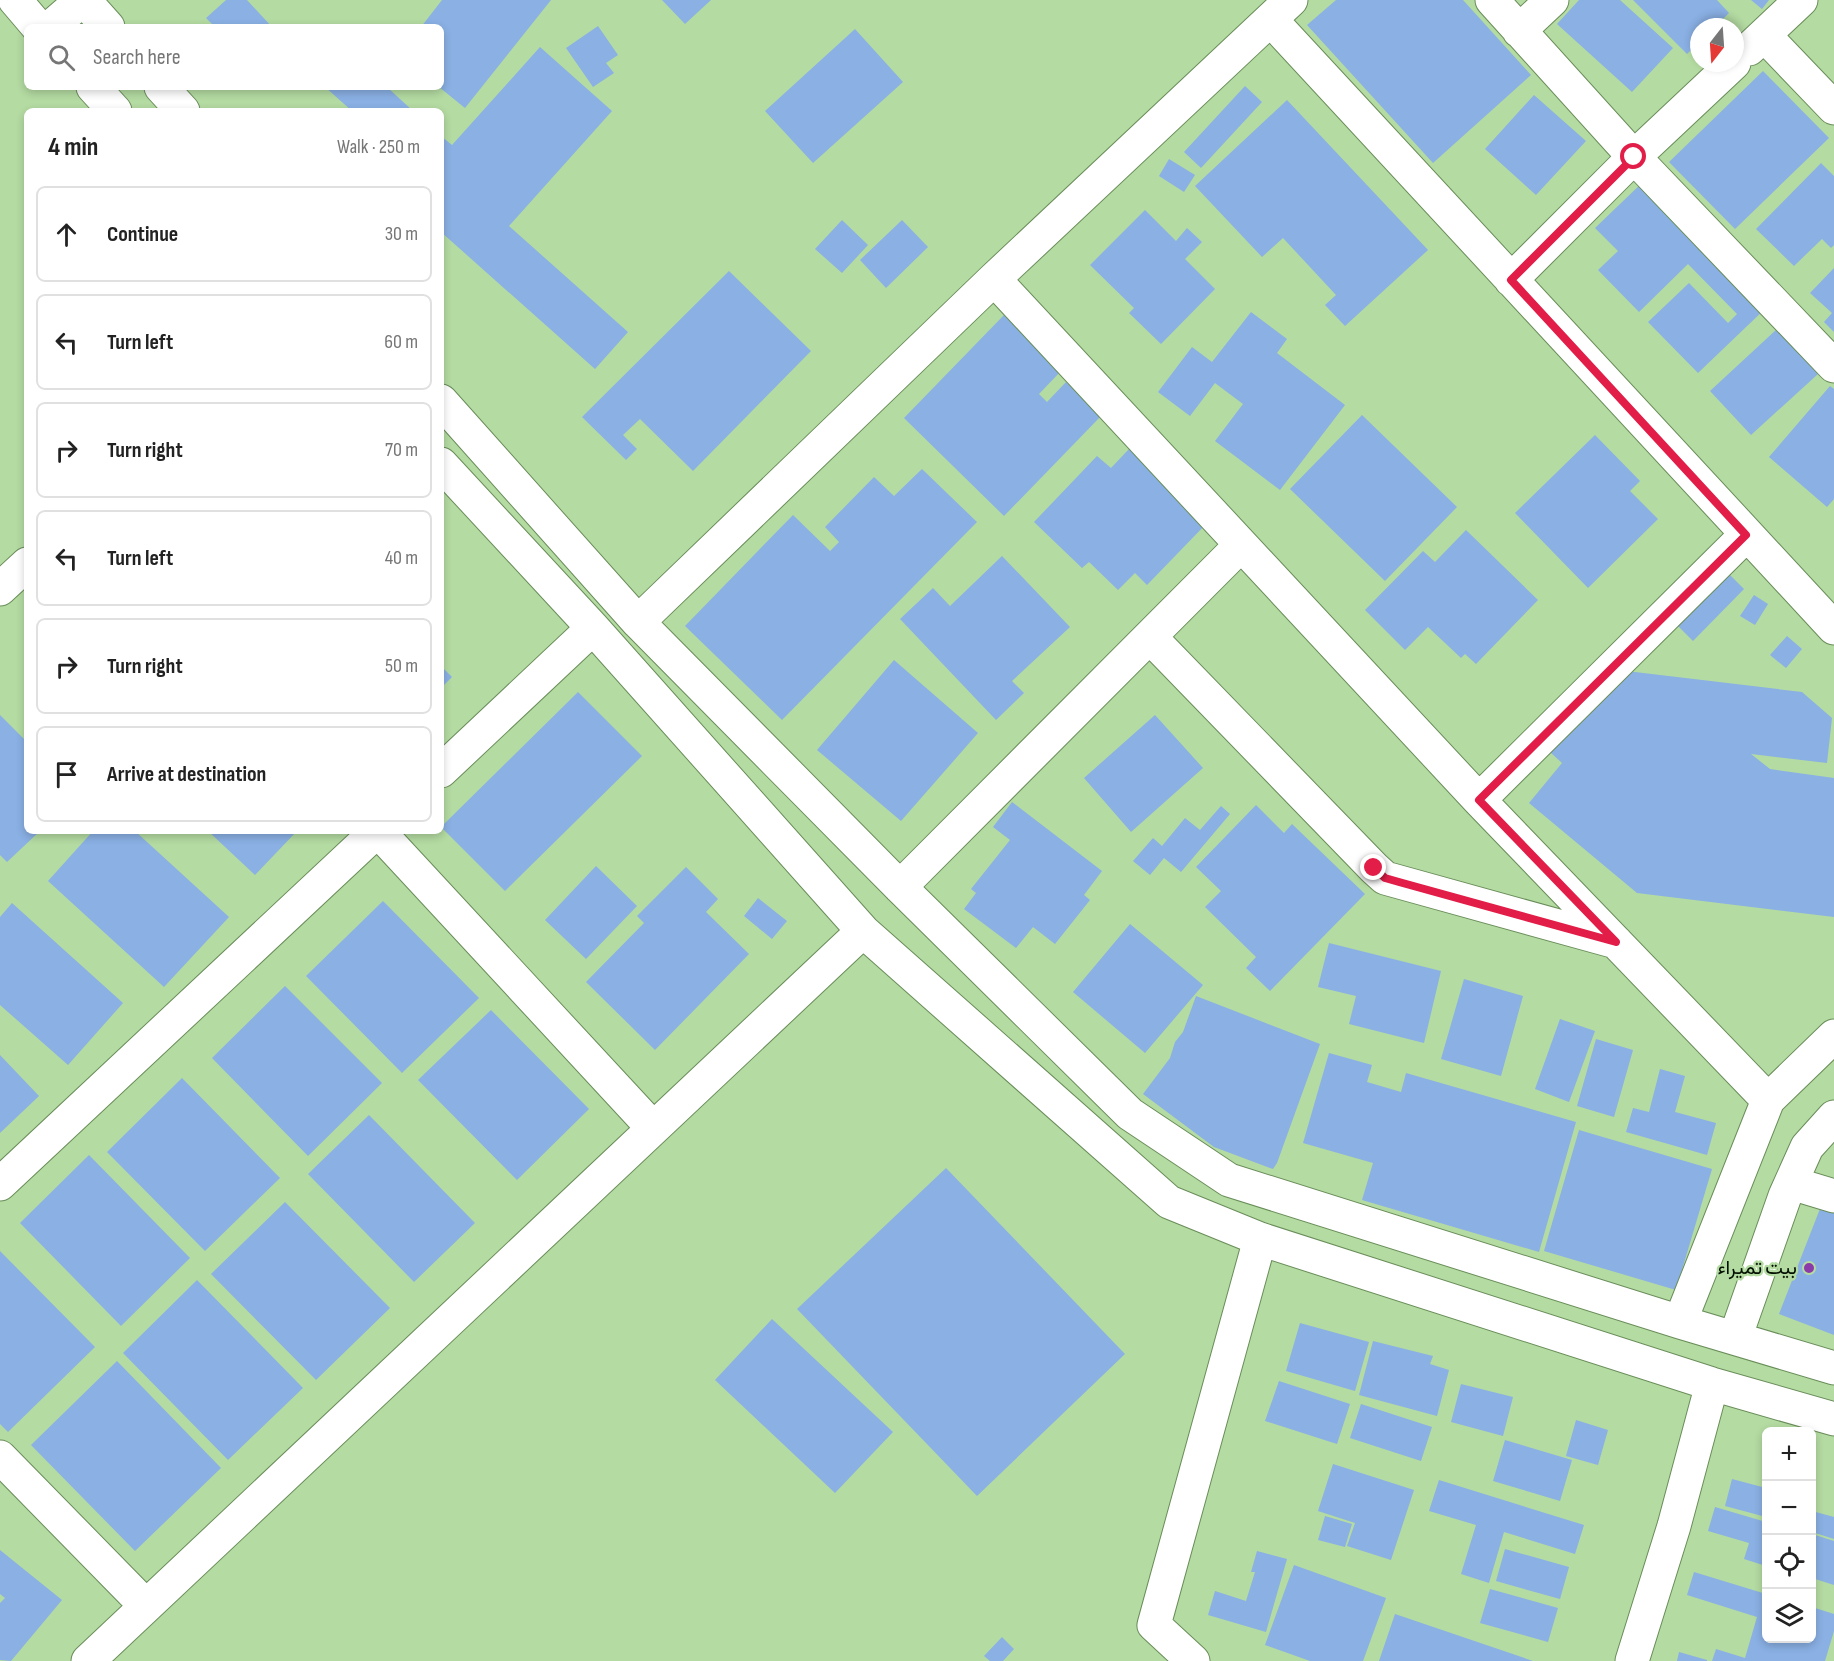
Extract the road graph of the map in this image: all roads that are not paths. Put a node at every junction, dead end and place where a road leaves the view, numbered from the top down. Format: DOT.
graph roads {
  1 [pos="15,0"];
  2 [pos="83,0"];
  3 [pos="1492,0"];
  4 [pos="1551,0"];
  5 [pos="1801,0"];
  6 [pos="1281,10"];
  7 [pos="35,24"];
  8 [pos="55,24"];
  9 [pos="105,24"];
  10 [pos="1519,31"];
  11 [pos="1764,35"];
  12 [pos="1744,54"];
  13 [pos="1725,72"];
  14 [pos="96,90"];
  15 [pos="164,90"];
  16 [pos="112,108"];
  17 [pos="180,108"];
  18 [pos="1834,108"];
  19 [pos="1634,157"];
  20 [pos="994,279"];
  21 [pos="1511,280"];
  22 [pos="1834,366"];
  23 [pos="444,404"];
  24 [pos="444,467"];
  25 [pos="1746,535"];
  26 [pos="1241,545"];
  27 [pos="24,567"];
  28 [pos="0,588"];
  29 [pos="638,622"];
  30 [pos="593,628"];
  31 [pos="1834,628"];
  32 [pos="1150,637"];
  33 [pos="444,768"];
  34 [pos="1479,800"];
  35 [pos="374,834"];
  36 [pos="380,834"];
  37 [pos="900,887"];
  38 [pos="863,932"];
  39 [pos="1616,942"];
  40 [pos="1834,1036"];
  41 [pos="1768,1100"];
  42 [pos="1834,1118"];
  43 [pos="653,1128"];
  44 [pos="1791,1183"];
  45 [pos="0,1184"];
  46 [pos="1834,1196"];
  47 [pos="1260,1239"];
  48 [pos="1680,1322"];
  49 [pos="1735,1338"];
  50 [pos="1834,1368"];
  51 [pos="1712,1383"];
  52 [pos="1834,1419"];
  53 [pos="0,1457"];
  54 [pos="146,1606"];
  55 [pos="88,1661"];
  56 [pos="1193,1661"];
  57 [pos="1632,1661"];
  1 -- 7 [label="street"];
  2 -- 8 [label="street"];
  2 -- 9 [label="street"];
  3 -- 10 [label="street"];
  4 -- 10 [label="street"];
  5 -- 11 [label="street"];
  6 -- 20 [label="street"];
  6 -- 21 [label="street"];
  10 -- 19 [label="street"];
  11 -- 12 [label="street"];
  11 -- 18 [label="street"];
  13 -- 19 [label="street"];
  14 -- 16 [label="street"];
  15 -- 17 [label="street"];
  19 -- 21 [label="street"];
  19 -- 22 [label="street"];
  20 -- 26 [label="street"];
  20 -- 29 [label="street"];
  21 -- 25 [label="street"];
  23 -- 29 [label="street"];
  24 -- 30 [label="street"];
  25 -- 31 [label="street"];
  25 -- 34 [label="street"];
  26 -- 32 [label="street"];
  26 -- 34 [label="street"];
  27 -- 28 [label="street"];
  29 -- 37 [label="street"];
  30 -- 33 [label="street"];
  30 -- 38 [label="street"];
  32 -- 37 [label="street"];
  32 -- 39 [label="street"];
  34 -- 39 [label="street"];
  35 -- 45 [label="street"];
  36 -- 43 [label="street"];
  37 -- 48 [label="street"];
  38 -- 43 [label="street"];
  38 -- 47 [label="street"];
  39 -- 41 [label="street"];
  40 -- 41 [label="street"];
  41 -- 48 [label="street"];
  42 -- 44 [label="street"];
  43 -- 54 [label="street"];
  44 -- 46 [label="street"];
  44 -- 49 [label="street"];
  47 -- 51 [label="street"];
  47 -- 56 [label="street"];
  48 -- 49 [label="street"];
  49 -- 50 [label="street"];
  51 -- 52 [label="street"];
  51 -- 57 [label="street"];
  53 -- 54 [label="street"];
  54 -- 55 [label="street"];
}
